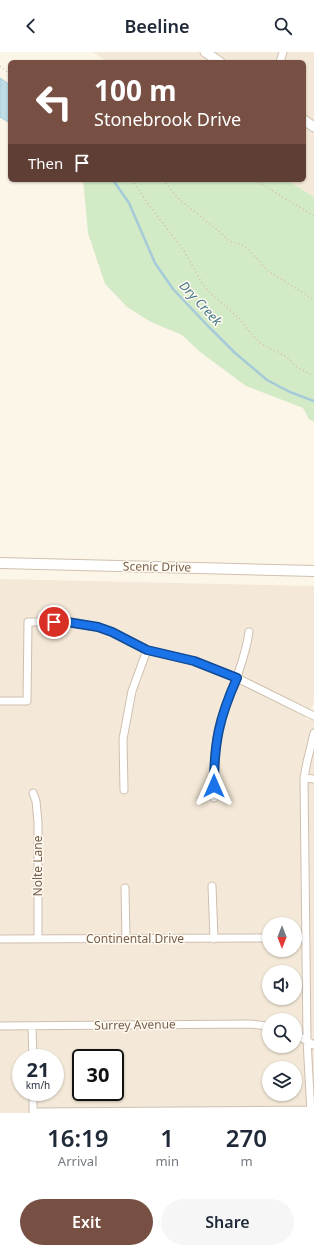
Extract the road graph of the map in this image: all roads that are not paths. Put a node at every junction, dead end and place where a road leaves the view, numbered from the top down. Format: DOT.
graph roads {
  1 [pos="205,52"];
  2 [pos="217,60"];
  3 [pos="0,563"];
  4 [pos="314,571"];
  5 [pos="249,632"];
  6 [pos="147,650"];
  7 [pos="237,678"];
  8 [pos="0,701"];
  9 [pos="314,716"];
  10 [pos="314,733"];
  11 [pos="304,778"];
  12 [pos="314,779"];
  13 [pos="124,790"];
  14 [pos="33,793"];
  15 [pos="214,798"];
  16 [pos="212,886"];
  17 [pos="125,888"];
  18 [pos="214,938"];
  19 [pos="262,938"];
  20 [pos="302,938"];
  21 [pos="306,938"];
  22 [pos="38,939"];
  23 [pos="126,939"];
  24 [pos="0,940"];
  25 [pos="262,1025"];
  26 [pos="0,1026"];
  27 [pos="32,1026"];
  28 [pos="302,1038"];
  29 [pos="306,1040"];
  30 [pos="314,1045"];
  31 [pos="32,1049"];
  32 [pos="33,1101"];
  33 [pos="310,1111"];
  34 [pos="33,1113"];
  1 -- 2 [label="street"];
  3 -- 4 [label="main road, Scenic Drive"];
  5 -- 7 [label="street"];
  6 -- 7 [label="street"];
  6 -- 8 [label="street"];
  6 -- 13 [label="street"];
  7 -- 9 [label="street"];
  7 -- 15 [label="street"];
  10 -- 11 [label="street"];
  11 -- 12 [label="street"];
  11 -- 21 [label="street"];
  14 -- 22 [label="street, Nolte Lane"];
  16 -- 18 [label="street"];
  17 -- 23 [label="street"];
  18 -- 19 [label="street, Continental Drive"];
  18 -- 23 [label="street, Continental Drive"];
  20 -- 21 [label="street"];
  21 -- 29 [label="street"];
  22 -- 23 [label="street, Continental Drive"];
  22 -- 24 [label="street, Continental Drive"];
  25 -- 27 [label="street, Surrey Avenue"];
  26 -- 27 [label="street, Surrey Avenue"];
  27 -- 31 [label="street"];
  28 -- 29 [label="street"];
  29 -- 30 [label="street"];
  29 -- 33 [label="street"];
  32 -- 34 [label="street"];
  33 -- 34 [label="street"];
}
